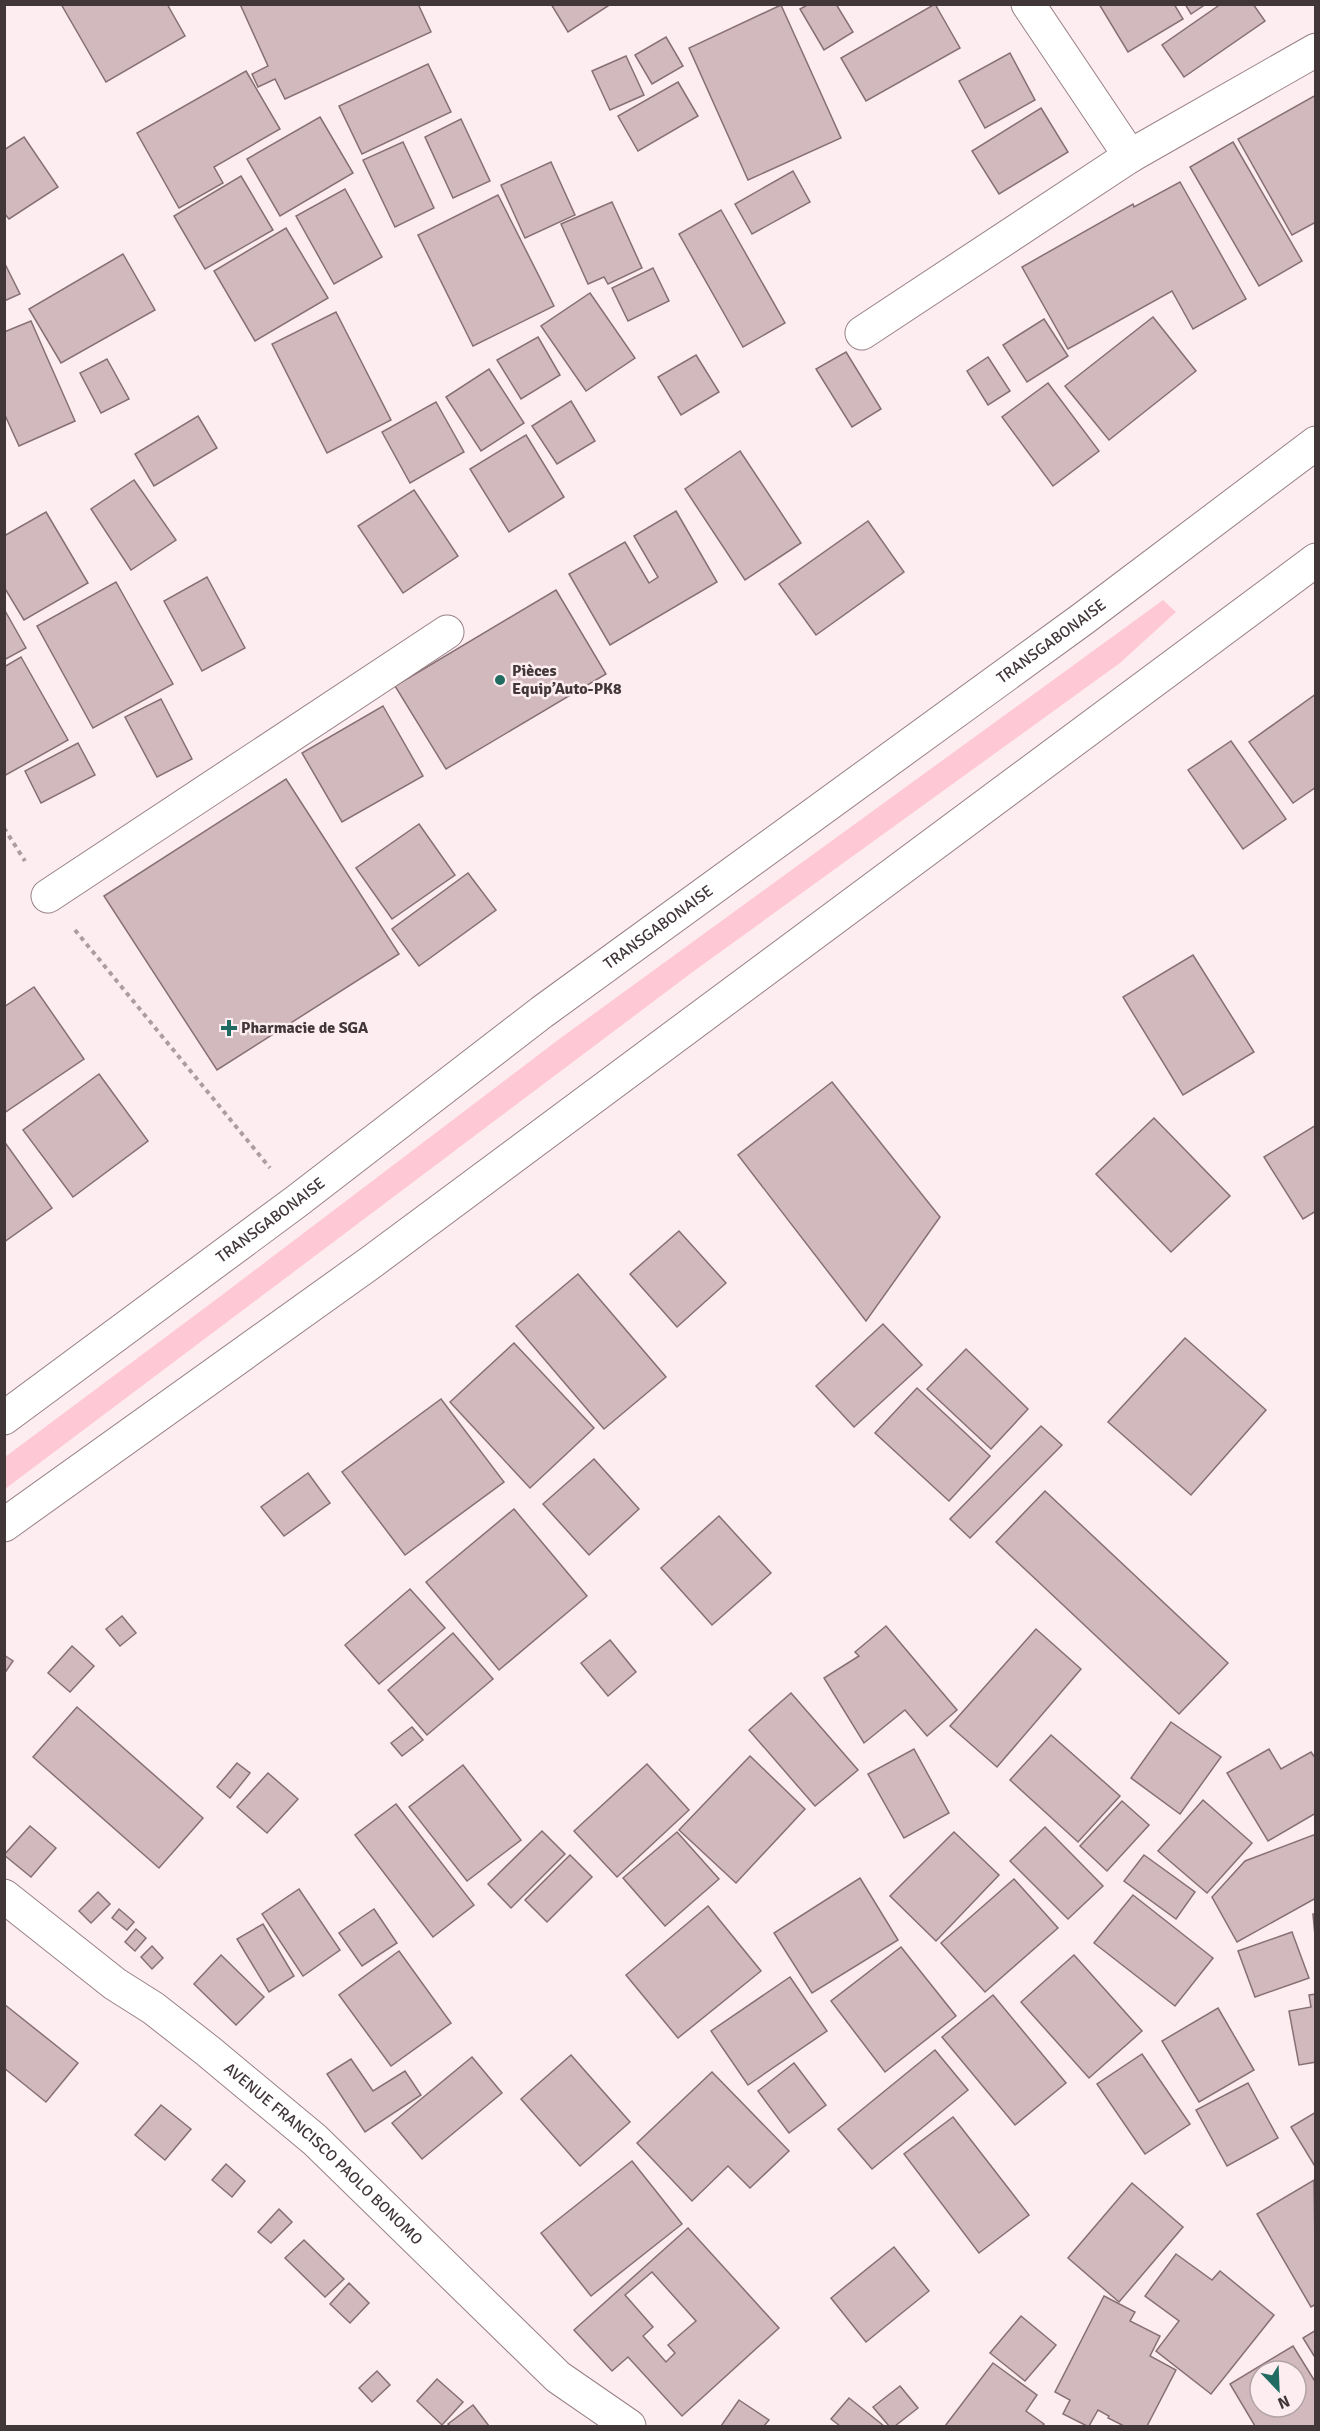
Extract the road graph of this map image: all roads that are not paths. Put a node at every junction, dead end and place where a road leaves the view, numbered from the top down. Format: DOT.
graph roads {
  1 [pos="1028,4"];
  2 [pos="1316,50"];
  3 [pos="1130,156"];
  4 [pos="862,333"];
  5 [pos="1316,443"];
  6 [pos="1316,560"];
  7 [pos="447,632"];
  8 [pos="48,896"];
  9 [pos="4,1418"];
  10 [pos="4,1525"];
  11 [pos="4,1896"];
  12 [pos="628,2427"];
  1 -- 3 [label="main road"];
  2 -- 3 [label="main road"];
  3 -- 4 [label="main road"];
  5 -- 9 [label="main road, TRANSGABONAISE"];
  6 -- 10 [label="main road"];
  7 -- 8 [label="main road"];
  11 -- 12 [label="main road, AVENUE FRANCISCO PAOLO BONOMO"];
}
